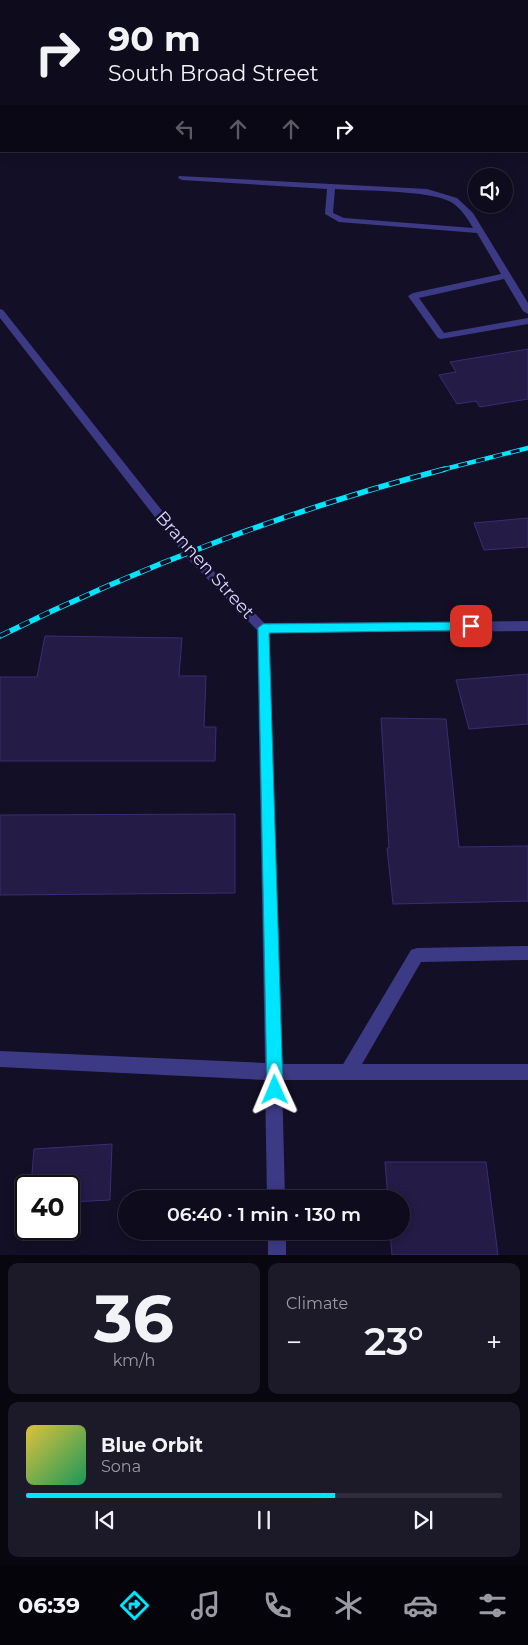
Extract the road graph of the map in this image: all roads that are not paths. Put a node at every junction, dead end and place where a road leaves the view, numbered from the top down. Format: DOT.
graph roads {
  1 [pos="182,178"];
  2 [pos="332,186"];
  3 [pos="479,230"];
  4 [pos="507,276"];
  5 [pos="528,311"];
  6 [pos="0,312"];
  7 [pos="528,321"];
  8 [pos="528,626"];
  9 [pos="263,628"];
  10 [pos="528,953"];
  11 [pos="0,1059"];
  12 [pos="275,1072"];
  13 [pos="348,1072"];
  14 [pos="528,1072"];
  15 [pos="276,1190"];
  16 [pos="277,1240"];
  17 [pos="277,1255"];
  1 -- 2 [label="street"];
  2 -- 3 [label="street"];
  2 -- 3 [label="street"];
  3 -- 4 [label="street"];
  4 -- 5 [label="street"];
  4 -- 7 [label="street"];
  6 -- 9 [label="street, Brannen Street"];
  8 -- 9 [label="street"];
  9 -- 12 [label="street, Brannen Street"];
  10 -- 13 [label="street"];
  11 -- 12 [label="street"];
  12 -- 13 [label="street"];
  12 -- 15 [label="street, Brannen Street"];
  13 -- 14 [label="street"];
  16 -- 17 [label="street"];
}
